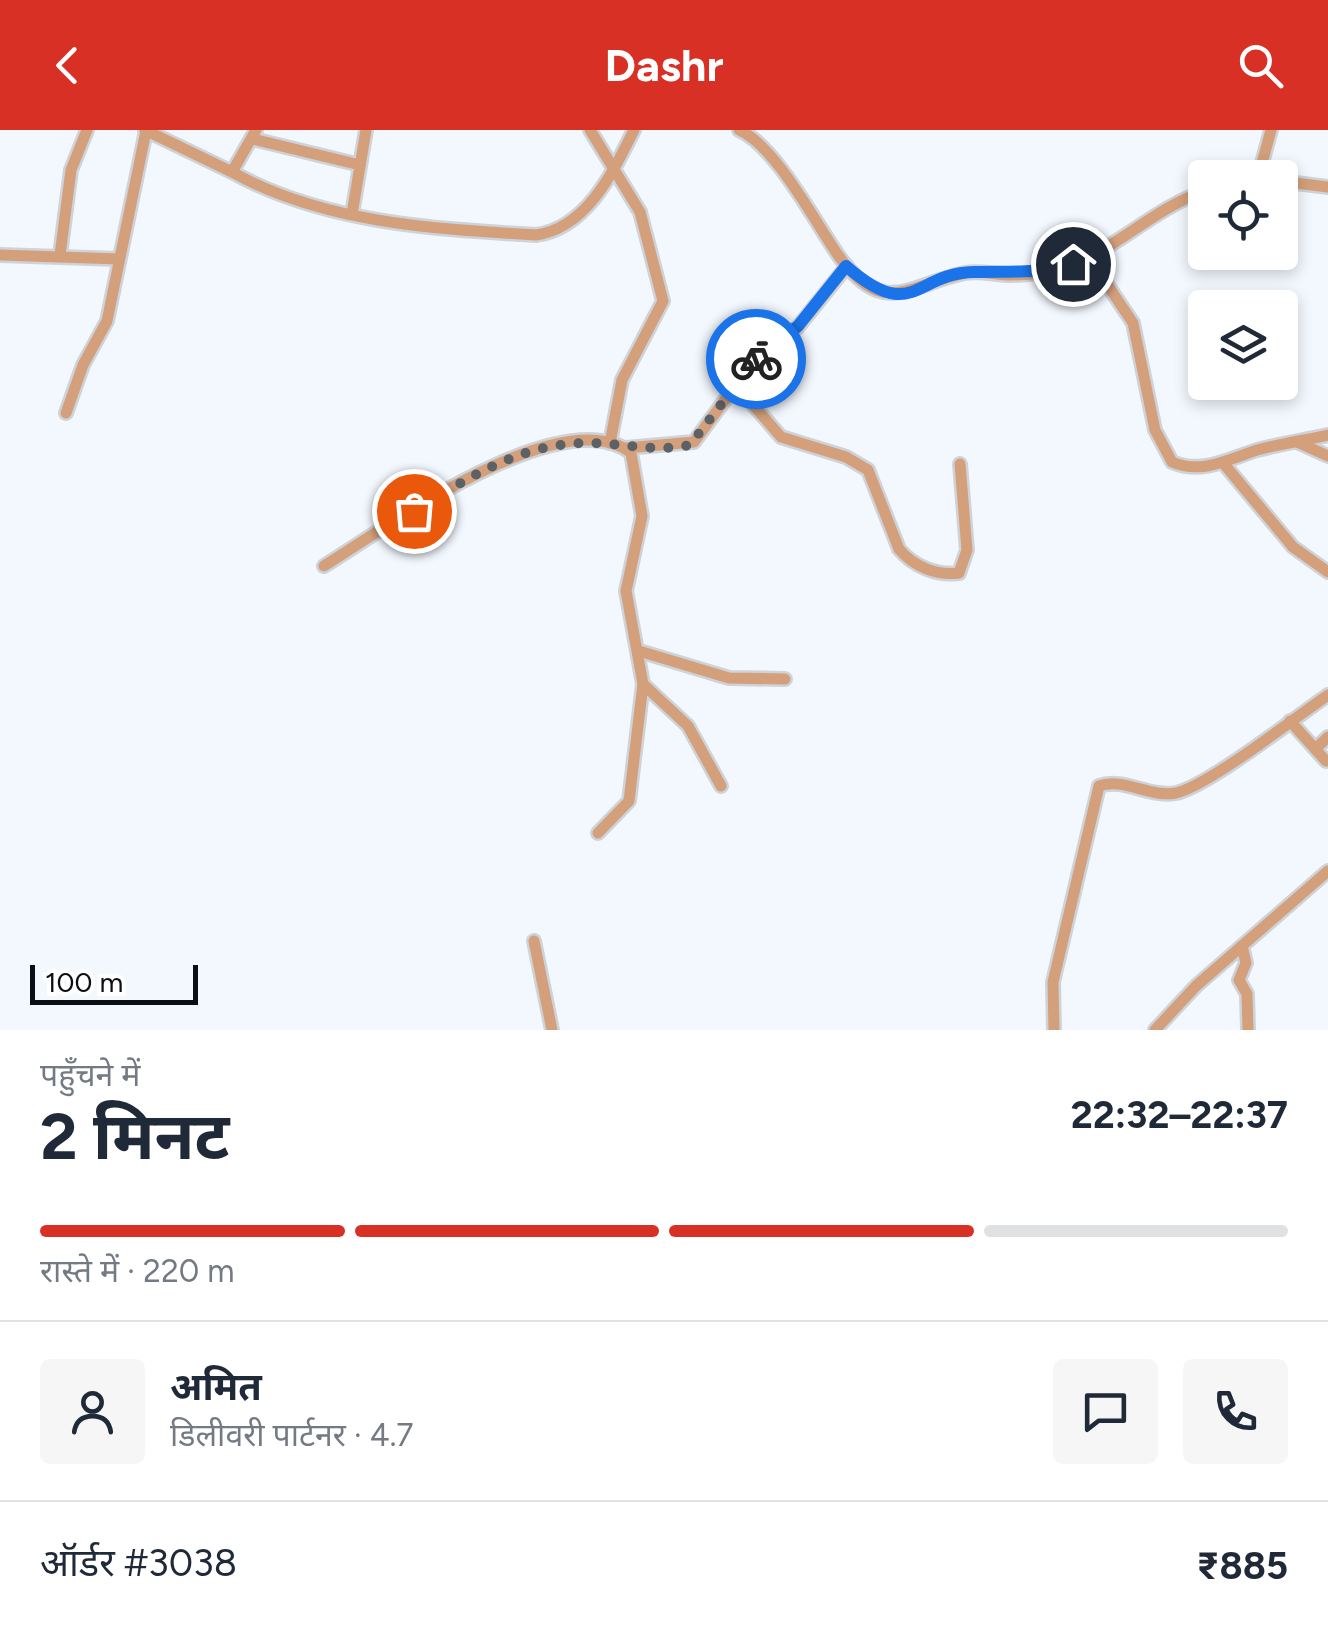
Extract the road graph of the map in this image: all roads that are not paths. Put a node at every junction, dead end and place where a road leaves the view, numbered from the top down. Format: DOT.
graph roads {
  1 [pos="87,130"];
  2 [pos="146,130"];
  3 [pos="366,130"];
  4 [pos="590,130"];
  5 [pos="634,130"];
  6 [pos="739,130"];
  7 [pos="1271,130"];
  8 [pos="255,135"];
  9 [pos="1263,160"];
  10 [pos="360,165"];
  11 [pos="613,170"];
  12 [pos="232,172"];
  13 [pos="1298,183"];
  14 [pos="1328,186"];
  15 [pos="1188,197"];
  16 [pos="352,214"];
  17 [pos="0,255"];
  18 [pos="60,255"];
  19 [pos="1088,256"];
  20 [pos="119,259"];
  21 [pos="846,266"];
  22 [pos="736,385"];
  23 [pos="66,413"];
  24 [pos="1328,435"];
  25 [pos="1298,442"];
  26 [pos="610,443"];
  27 [pos="626,448"];
  28 [pos="1328,456"];
  29 [pos="960,464"];
  30 [pos="1224,464"];
  31 [pos="324,566"];
  32 [pos="1328,572"];
  33 [pos="639,651"];
  34 [pos="785,679"];
  35 [pos="643,684"];
  36 [pos="1328,695"];
  37 [pos="1290,720"];
  38 [pos="1328,738"];
  39 [pos="1315,749"];
  40 [pos="1326,761"];
  41 [pos="721,786"];
  42 [pos="598,833"];
  43 [pos="1328,871"];
  44 [pos="534,942"];
  45 [pos="1242,946"];
  46 [pos="552,1030"];
  47 [pos="1054,1030"];
  48 [pos="1154,1030"];
  49 [pos="1248,1030"];
  1 -- 18 [label="street"];
  2 -- 12 [label="street"];
  2 -- 20 [label="street"];
  3 -- 10 [label="street"];
  4 -- 11 [label="street"];
  5 -- 11 [label="street"];
  6 -- 21 [label="street"];
  7 -- 9 [label="street"];
  8 -- 10 [label="street"];
  8 -- 12 [label="street"];
  10 -- 16 [label="street"];
  11 -- 16 [label="street"];
  11 -- 26 [label="street"];
  12 -- 16 [label="street"];
  13 -- 14 [label="street"];
  15 -- 19 [label="street"];
  17 -- 18 [label="street"];
  18 -- 20 [label="street"];
  19 -- 21 [label="street"];
  19 -- 30 [label="street"];
  20 -- 23 [label="street"];
  21 -- 22 [label="street"];
  22 -- 27 [label="street"];
  22 -- 29 [label="street"];
  24 -- 25 [label="street"];
  25 -- 28 [label="street"];
  25 -- 30 [label="street"];
  26 -- 27 [label="street"];
  26 -- 31 [label="street"];
  27 -- 33 [label="street"];
  30 -- 32 [label="street"];
  33 -- 34 [label="street"];
  33 -- 35 [label="street"];
  35 -- 41 [label="street"];
  35 -- 42 [label="street"];
  36 -- 37 [label="street"];
  37 -- 39 [label="street"];
  37 -- 47 [label="street"];
  38 -- 39 [label="street"];
  39 -- 40 [label="street"];
  43 -- 45 [label="street"];
  44 -- 46 [label="street"];
  45 -- 48 [label="street"];
  45 -- 49 [label="street"];
}
